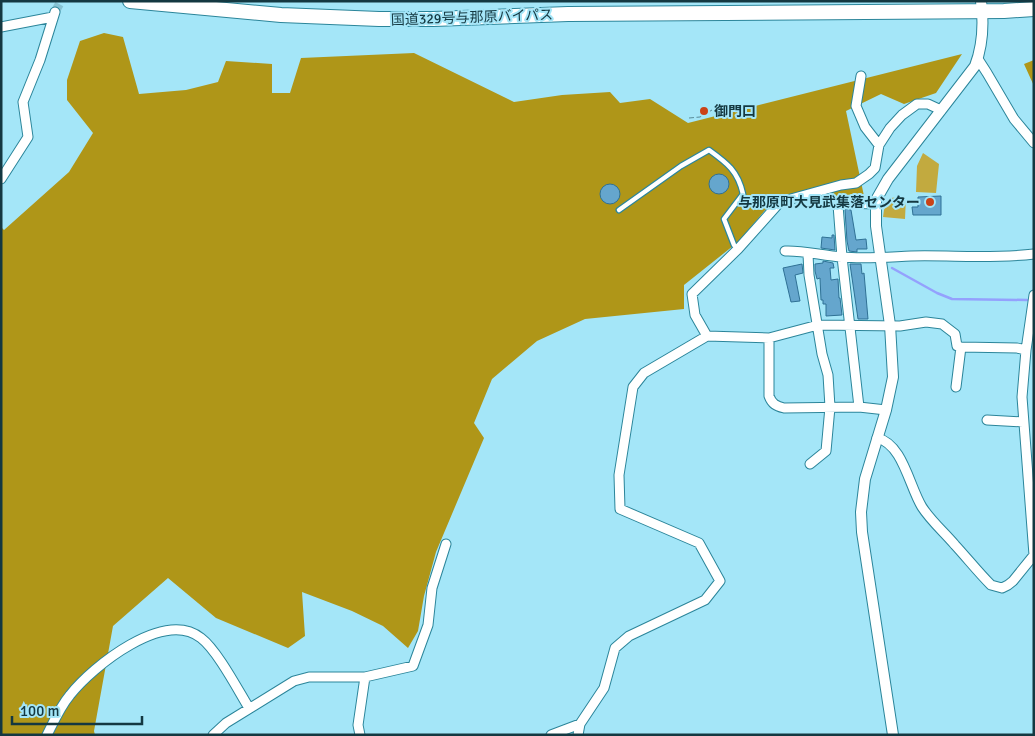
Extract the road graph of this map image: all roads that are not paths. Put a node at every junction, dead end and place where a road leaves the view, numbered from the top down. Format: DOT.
graph roads {
  1 [pos="130,1"];
  2 [pos="982,6"];
  3 [pos="1031,10"];
  4 [pos="1,27"];
  5 [pos="978,59"];
  6 [pos="861,76"];
  7 [pos="941,110"];
  8 [pos="1034,143"];
  9 [pos="879,145"];
  10 [pos="1,180"];
  11 [pos="876,204"];
  12 [pos="619,210"];
  13 [pos="738,249"];
  14 [pos="785,251"];
  15 [pos="808,254"];
  16 [pos="1034,254"];
  17 [pos="842,258"];
  18 [pos="881,258"];
  19 [pos="1034,295"];
  20 [pos="850,324"];
  21 [pos="818,325"];
  22 [pos="890,326"];
  23 [pos="707,336"];
  24 [pos="769,338"];
  25 [pos="961,348"];
  26 [pos="1026,350"];
  27 [pos="956,387"];
  28 [pos="830,407"];
  29 [pos="859,407"];
  30 [pos="886,410"];
  31 [pos="987,420"];
  32 [pos="1023,422"];
  33 [pos="877,438"];
  34 [pos="1029,438"];
  35 [pos="810,464"];
  36 [pos="446,544"];
  37 [pos="364,677"];
  38 [pos="249,708"];
  39 [pos="580,724"];
  40 [pos="47,735"];
  41 [pos="214,735"];
  42 [pos="360,735"];
  43 [pos="551,735"];
  44 [pos="578,735"];
  45 [pos="893,735"];
  1 -- 2 [label="highway, 国道329号与那原バイパス"];
  2 -- 3 [label="highway, 国道329号与那原バイパス"];
  2 -- 5 [label="street"];
  4 -- 10 [label="street"];
  5 -- 7 [label="street"];
  5 -- 8 [label="street"];
  6 -- 9 [label="street"];
  7 -- 9 [label="street"];
  7 -- 11 [label="street"];
  9 -- 13 [label="street"];
  11 -- 17 [label="street"];
  11 -- 18 [label="street"];
  12 -- 13 [label="lane"];
  13 -- 23 [label="street"];
  14 -- 15 [label="street"];
  15 -- 17 [label="street"];
  15 -- 21 [label="street"];
  16 -- 18 [label="street"];
  17 -- 18 [label="street"];
  17 -- 20 [label="street"];
  18 -- 22 [label="street"];
  19 -- 26 [label="street"];
  20 -- 21 [label="street"];
  20 -- 22 [label="street"];
  20 -- 29 [label="street"];
  21 -- 24 [label="street"];
  21 -- 28 [label="street"];
  22 -- 25 [label="street"];
  22 -- 30 [label="street"];
  23 -- 24 [label="street"];
  23 -- 39 [label="street"];
  24 -- 28 [label="street"];
  25 -- 26 [label="street"];
  25 -- 27 [label="street"];
  26 -- 32 [label="street"];
  28 -- 29 [label="street"];
  28 -- 35 [label="street"];
  29 -- 30 [label="street"];
  30 -- 33 [label="street"];
  31 -- 32 [label="street"];
  32 -- 34 [label="street"];
  33 -- 34 [label="street"];
  33 -- 45 [label="street"];
  36 -- 37 [label="street"];
  37 -- 38 [label="street"];
  37 -- 42 [label="street"];
  38 -- 40 [label="street"];
  38 -- 41 [label="street"];
  39 -- 43 [label="street"];
  39 -- 44 [label="street"];
}
